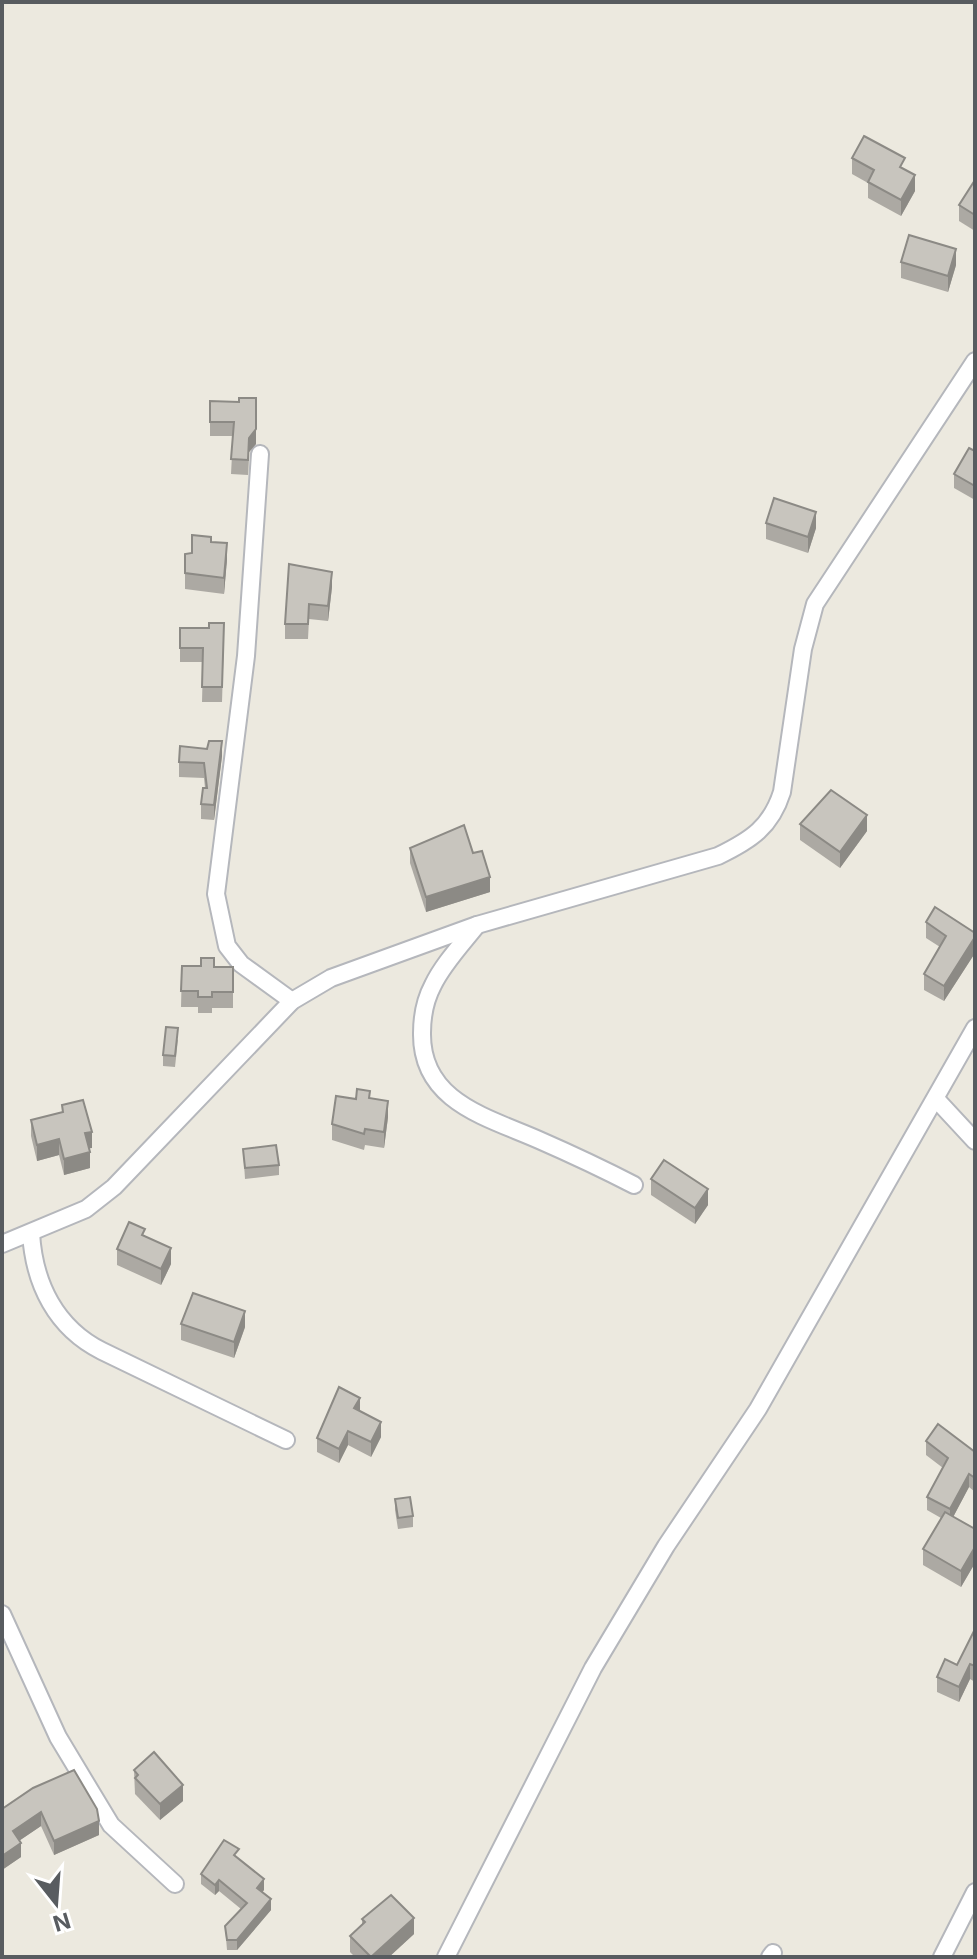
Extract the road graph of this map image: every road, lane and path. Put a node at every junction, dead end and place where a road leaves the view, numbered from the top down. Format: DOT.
graph roads {
  1 [pos="975,361"];
  2 [pos="260,454"];
  3 [pos="477,925"];
  4 [pos="292,1001"];
  5 [pos="975,1028"];
  6 [pos="936,1099"];
  7 [pos="975,1141"];
  8 [pos="634,1185"];
  9 [pos="31,1233"];
  10 [pos="2,1244"];
  11 [pos="286,1440"];
  12 [pos="2,1614"];
  13 [pos="175,1884"];
  14 [pos="975,1892"];
  15 [pos="446,1957"];
  16 [pos="942,1957"];
  1 -- 3 [label="street"];
  2 -- 4 [label="street"];
  3 -- 4 [label="street"];
  3 -- 8 [label="street"];
  4 -- 9 [label="street"];
  5 -- 6 [label="street"];
  6 -- 7 [label="street"];
  6 -- 15 [label="street"];
  9 -- 10 [label="street"];
  9 -- 11 [label="street"];
  12 -- 13 [label="street"];
  14 -- 16 [label="street"];
}
